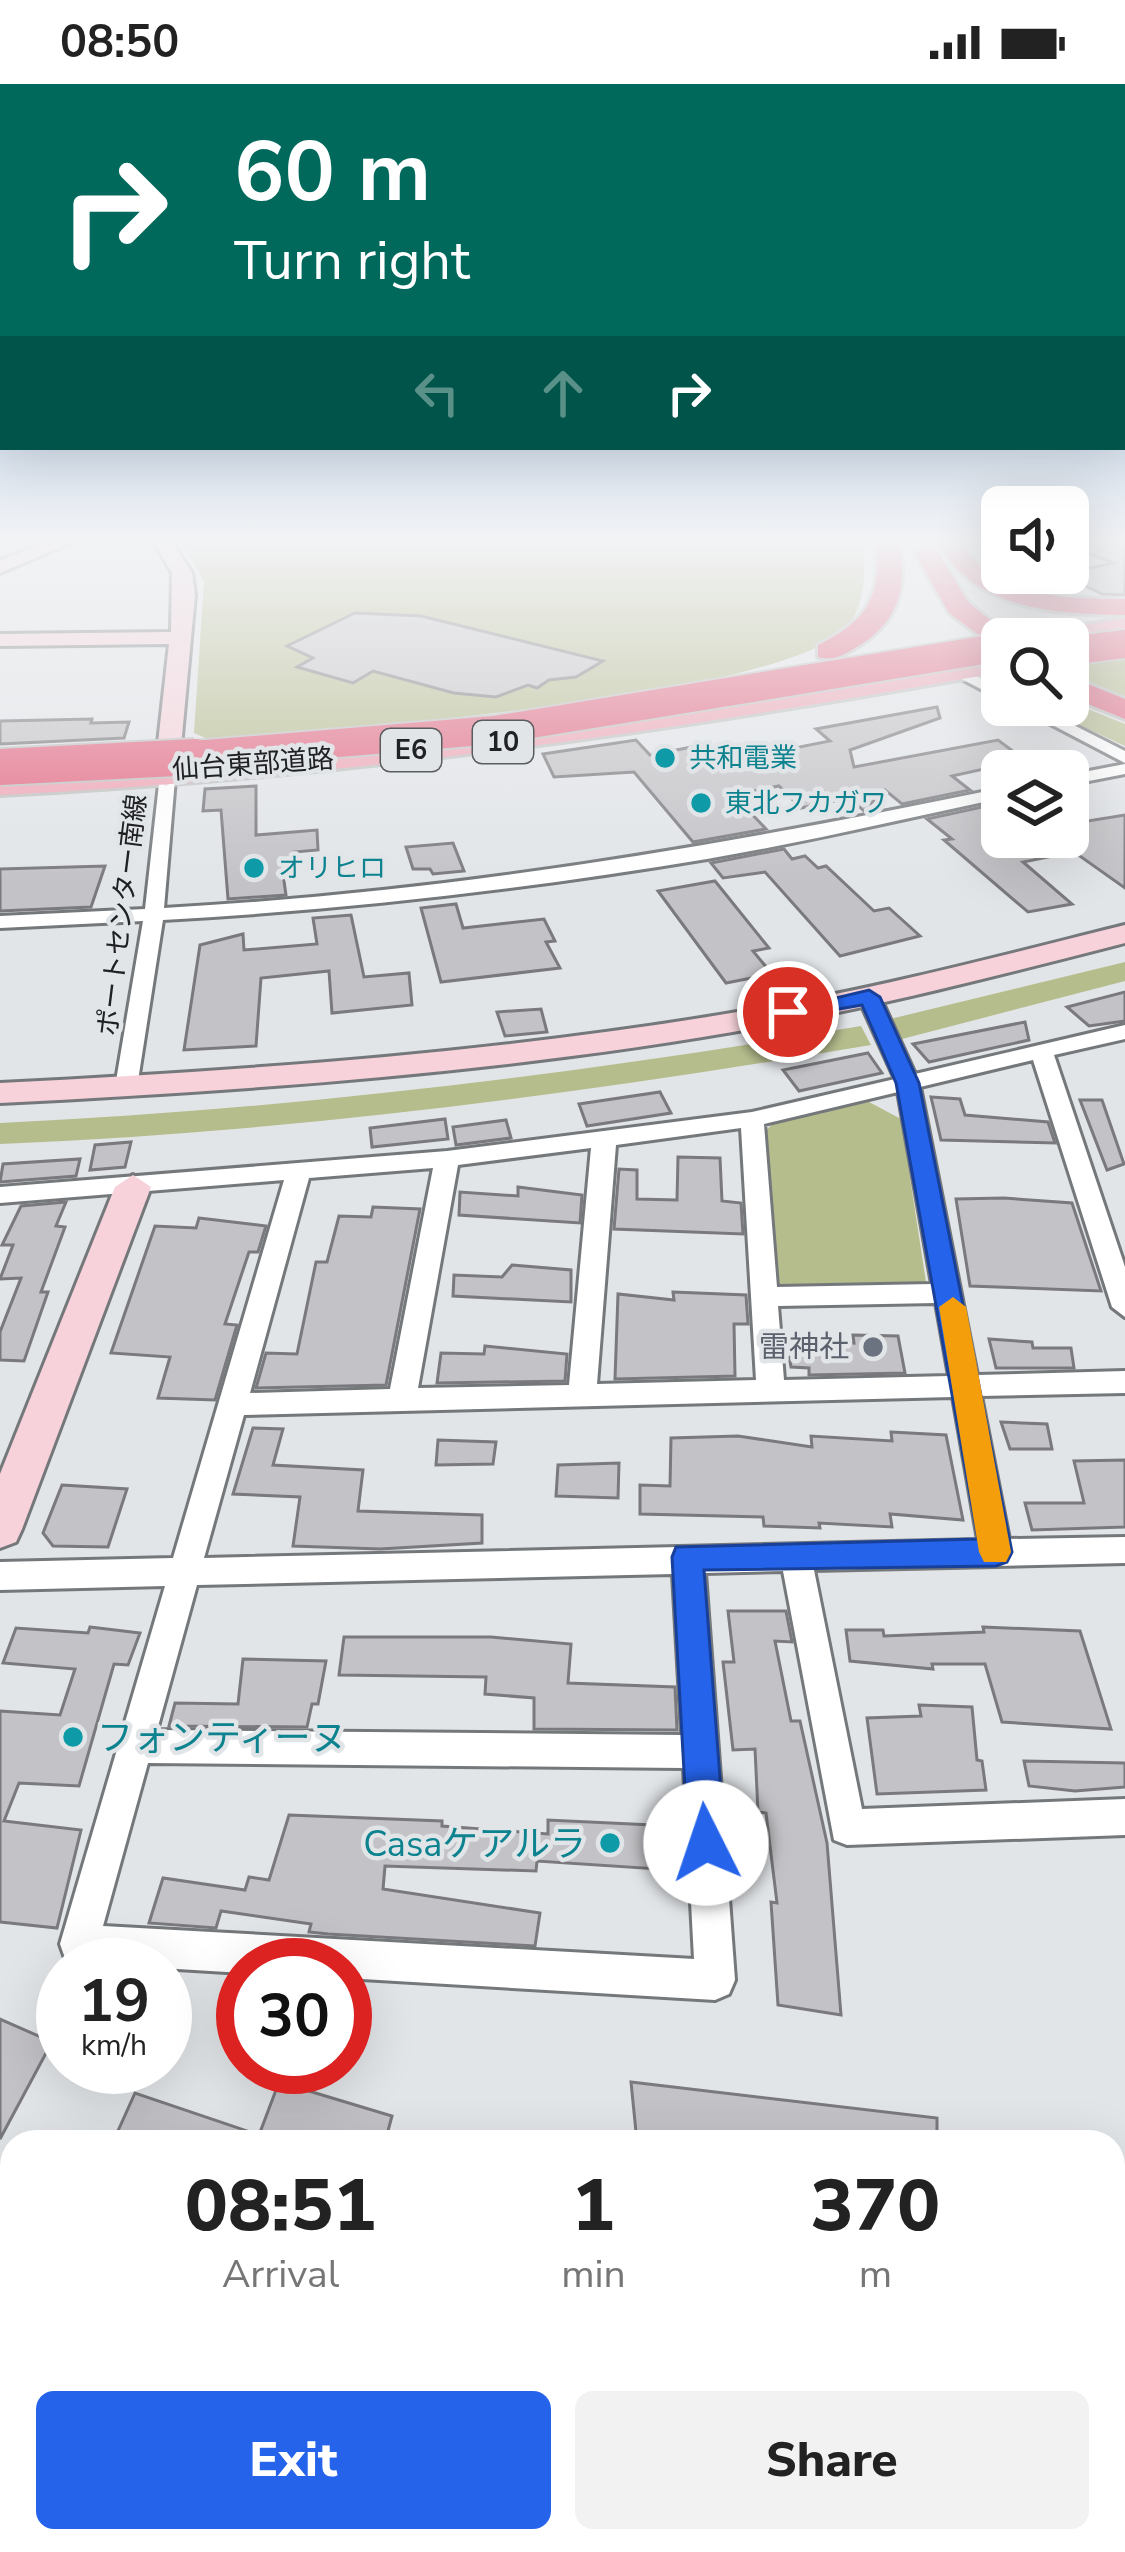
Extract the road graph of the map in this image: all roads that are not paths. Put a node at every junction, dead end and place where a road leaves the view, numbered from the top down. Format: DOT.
graph roads {
  1 [pos="178,656"];
  2 [pos="810,656"];
  3 [pos="950,656"];
  4 [pos="954,656"];
  5 [pos="966,656"];
  6 [pos="981,658"];
  7 [pos="958,672"];
  8 [pos="981,684"];
  9 [pos="1089,698"];
  10 [pos="1125,713"];
  11 [pos="1063,726"];
  12 [pos="321,748"];
  13 [pos="1125,758"];
  14 [pos="0,766"];
  15 [pos="165,768"];
  16 [pos="1125,769"];
  17 [pos="1089,776"];
  18 [pos="0,782"];
  19 [pos="981,798"];
  20 [pos="154,916"];
  21 [pos="0,922"];
  22 [pos="1125,934"];
  23 [pos="869,997"];
  24 [pos="1125,1031"];
  25 [pos="1042,1053"];
  26 [pos="908,1083"];
  27 [pos="126,1087"];
  28 [pos="0,1093"];
  29 [pos="752,1119"];
  30 [pos="604,1140"];
  31 [pos="447,1159"];
  32 [pos="298,1173"];
  33 [pos="133,1186"];
  34 [pos="0,1195"];
  35 [pos="950,1293"];
  36 [pos="764,1297"];
  37 [pos="1125,1307"];
  38 [pos="1125,1382"];
  39 [pos="967,1386"];
  40 [pos="770,1391"];
  41 [pos="582,1395"];
  42 [pos="403,1400"];
  43 [pos="232,1404"];
  44 [pos="0,1528"];
  45 [pos="1125,1550"];
  46 [pos="996,1552"];
  47 [pos="688,1557"];
  48 [pos="796,1557"];
  49 [pos="185,1571"];
  50 [pos="0,1576"];
  51 [pos="136,1746"];
  52 [pos="700,1752"];
  53 [pos="1125,1817"];
  1 -- 15 [label="street, ポートセンター南線"];
  2 -- 12 [label="highway, bridge"];
  3 -- 15 [label="main road, 10"];
  4 -- 12 [label="highway, 仙台東部道路 / E6, bridge"];
  5 -- 18 [label="highway, 仙台東部道路 / E6, bridge"];
  6 -- 7 [label="main road, 10"];
  7 -- 8 [label="street"];
  7 -- 15 [label="main road, 10"];
  9 -- 10 [label="highway"];
  11 -- 13 [label="street"];
  12 -- 14 [label="highway, 仙台東部道路 / E6, bridge"];
  14 -- 15 [label="main road, 10"];
  15 -- 18 [label="main road, 10"];
  15 -- 20 [label="street, ポートセンター南線"];
  16 -- 17 [label="street"];
  19 -- 20 [label="street"];
  20 -- 21 [label="street"];
  20 -- 27 [label="street, ポートセンター南線"];
  22 -- 23 [label="street"];
  23 -- 26 [label="street"];
  23 -- 27 [label="street"];
  24 -- 25 [label="street"];
  25 -- 26 [label="street"];
  25 -- 37 [label="street"];
  26 -- 29 [label="street"];
  26 -- 35 [label="street"];
  27 -- 28 [label="street"];
  29 -- 30 [label="street"];
  29 -- 36 [label="street"];
  30 -- 31 [label="street"];
  30 -- 41 [label="street"];
  31 -- 32 [label="street"];
  31 -- 42 [label="street"];
  32 -- 33 [label="street"];
  32 -- 43 [label="street"];
  33 -- 34 [label="street"];
  33 -- 44 [label="street"];
  35 -- 36 [label="street"];
  35 -- 39 [label="street"];
  36 -- 40 [label="street"];
  38 -- 39 [label="street"];
  39 -- 40 [label="street"];
  39 -- 46 [label="street"];
  40 -- 41 [label="street"];
  41 -- 42 [label="street"];
  42 -- 43 [label="street"];
  43 -- 49 [label="street"];
  45 -- 46 [label="street"];
  46 -- 48 [label="street"];
  47 -- 48 [label="street"];
  47 -- 49 [label="street"];
  47 -- 52 [label="street"];
  48 -- 53 [label="street"];
  49 -- 50 [label="street"];
  49 -- 51 [label="street"];
  51 -- 52 [label="street"];
  51 -- 52 [label="street"];
}
